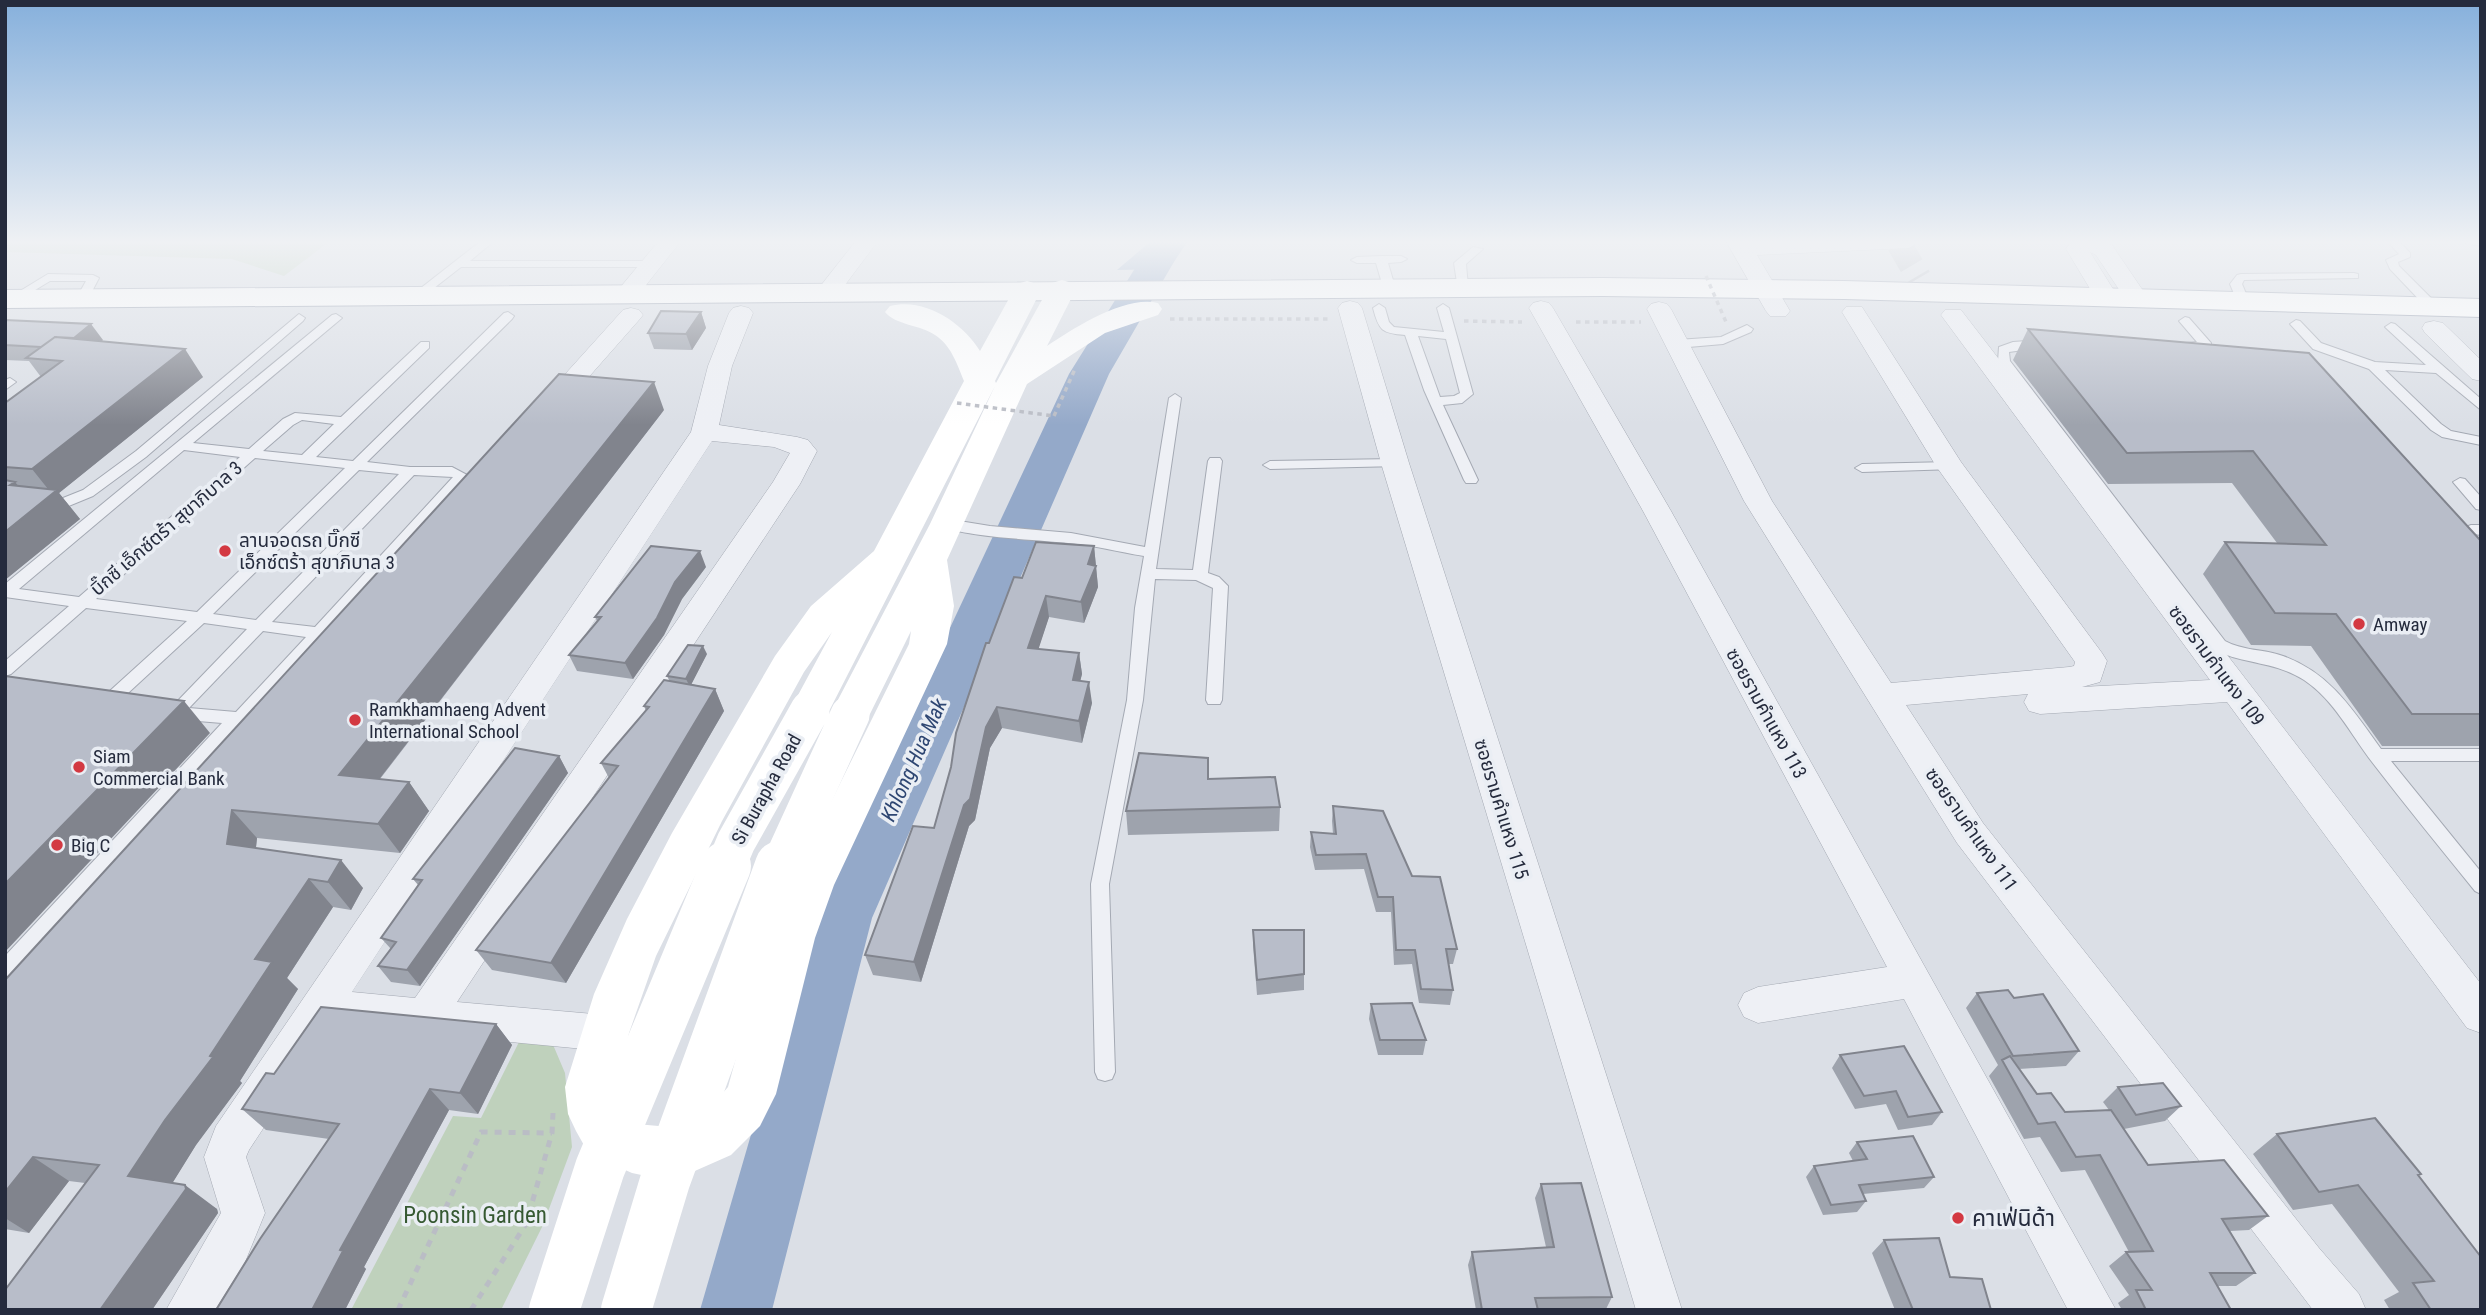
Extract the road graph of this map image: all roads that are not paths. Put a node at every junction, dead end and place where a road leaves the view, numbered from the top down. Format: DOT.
graph roads {
  1 [pos="46,302"];
  2 [pos="559,302"];
  3 [pos="669,302"];
  4 [pos="999,302"];
  5 [pos="1022,302"];
  6 [pos="1054,302"];
  7 [pos="1123,302"];
  8 [pos="1169,302"];
  9 [pos="1373,302"];
  10 [pos="1374,302"];
  11 [pos="1452,302"];
  12 [pos="1487,302"];
  13 [pos="1742,302"];
  14 [pos="1787,302"];
  15 [pos="2259,302"];
  16 [pos="2422,302"];
  17 [pos="629,305"];
  18 [pos="8,306"];
  19 [pos="2481,308"];
  20 [pos="1149,309"];
  21 [pos="1541,309"];
  22 [pos="1659,309"];
  23 [pos="900,312"];
  24 [pos="1854,312"];
  25 [pos="741,313"];
  26 [pos="1953,314"];
  27 [pos="508,316"];
  28 [pos="2433,317"];
  29 [pos="299,318"];
  30 [pos="336,318"];
  31 [pos="2185,321"];
  32 [pos="2296,324"];
  33 [pos="2391,327"];
  34 [pos="1747,329"];
  35 [pos="2481,329"];
  36 [pos="1410,334"];
  37 [pos="1451,336"];
  38 [pos="2058,342"];
  39 [pos="1678,344"];
  40 [pos="425,345"];
  41 [pos="2170,346"];
  42 [pos="2373,366"];
  43 [pos="2443,370"];
  44 [pos="2481,374"];
  45 [pos="983,390"];
  46 [pos="1175,398"];
  47 [pos="1438,401"];
  48 [pos="2481,406"];
  49 [pos="344,421"];
  50 [pos="529,429"];
  51 [pos="705,432"];
  52 [pos="2481,442"];
  53 [pos="181,446"];
  54 [pos="251,454"];
  55 [pos="306,460"];
  56 [pos="1215,461"];
  57 [pos="1395,463"];
  58 [pos="355,465"];
  59 [pos="1270,465"];
  60 [pos="1950,466"];
  61 [pos="1862,468"];
  62 [pos="410,471"];
  63 [pos="492,471"];
  64 [pos="1471,480"];
  65 [pos="2460,482"];
  66 [pos="5,499"];
  67 [pos="2481,506"];
  68 [pos="922,547"];
  69 [pos="1152,553"];
  70 [pos="1149,573"];
  71 [pos="1200,576"];
  72 [pos="5,592"];
  73 [pos="81,602"];
  74 [pos="200,618"];
  75 [pos="261,625"];
  76 [pos="317,633"];
  77 [pos="5,670"];
  78 [pos="2235,690"];
  79 [pos="1214,700"];
  80 [pos="1895,705"];
  81 [pos="134,706"];
  82 [pos="167,712"];
  83 [pos="830,713"];
  84 [pos="234,720"];
  85 [pos="2376,755"];
  86 [pos="2481,755"];
  87 [pos="2481,886"];
  88 [pos="1914,980"];
  89 [pos="15,981"];
  90 [pos="1758,1005"];
  91 [pos="320,1006"];
  92 [pos="2481,1015"];
  93 [pos="425,1017"];
  94 [pos="605,1033"];
  95 [pos="1105,1072"];
  96 [pos="189,1310"];
  97 [pos="554,1310"];
  98 [pos="626,1310"];
  99 [pos="1659,1310"];
  100 [pos="2093,1310"];
  101 [pos="2343,1310"];
  1 -- 18 [label="main road"];
  2 -- 17 [label="main road"];
  3 -- 17 [label="main road"];
  4 -- 23 [label="main road"];
  5 -- 45 [label="main road, Si Burapha Road"];
  6 -- 45 [label="main road, Si Burapha Road"];
  7 -- 20 [label="main road"];
  8 -- 20 [label="main road"];
  9 -- 57 [label="street, ซอยรามคำแหง 115"];
  10 -- 36 [label="lane"];
  11 -- 37 [label="lane"];
  12 -- 21 [label="main road"];
  13 -- 22 [label="main road"];
  14 -- 24 [label="main road"];
  15 -- 28 [label="main road"];
  16 -- 28 [label="lane"];
  17 -- 25 [label="main road"];
  17 -- 27 [label="main road"];
  17 -- 50 [label="street"];
  18 -- 29 [label="main road"];
  19 -- 28 [label="main road"];
  20 -- 45 [label="main road"];
  21 -- 22 [label="main road"];
  21 -- 88 [label="street, ซอยรามคำแหง 113"];
  22 -- 39 [label="street, ซอยรามคำแหง 111"];
  23 -- 25 [label="main road"];
  23 -- 45 [label="main road"];
  24 -- 26 [label="main road"];
  24 -- 60 [label="street"];
  25 -- 51 [label="street"];
  26 -- 31 [label="main road"];
  26 -- 78 [label="street, ซอยรามคำแหง 109"];
  27 -- 30 [label="main road"];
  27 -- 58 [label="lane"];
  28 -- 33 [label="main road"];
  28 -- 35 [label="main road"];
  28 -- 44 [label="street"];
  29 -- 30 [label="main road"];
  29 -- 66 [label="lane"];
  30 -- 53 [label="lane, บิ๊กซี เอ็กซ์ตร้า สุขาภิบาล 3"];
  31 -- 32 [label="main road"];
  31 -- 41 [label="lane"];
  32 -- 33 [label="main road"];
  32 -- 42 [label="lane"];
  33 -- 43 [label="lane"];
  34 -- 39 [label="lane"];
  36 -- 37 [label="lane"];
  36 -- 47 [label="lane"];
  37 -- 47 [label="lane"];
  38 -- 85 [label="lane"];
  39 -- 80 [label="street, ซอยรามคำแหง 111"];
  40 -- 49 [label="lane"];
  42 -- 43 [label="lane"];
  42 -- 52 [label="lane"];
  43 -- 48 [label="lane"];
  45 -- 68 [label="main road, Si Burapha Road"];
  45 -- 68 [label="main road, Si Burapha Road"];
  46 -- 69 [label="lane"];
  47 -- 64 [label="lane"];
  49 -- 54 [label="lane, บิ๊กซี เอ็กซ์ตร้า สุขาภิบาล 3"];
  49 -- 55 [label="lane"];
  51 -- 91 [label="street"];
  51 -- 93 [label="street"];
  53 -- 54 [label="lane, บิ๊กซี เอ็กซ์ตร้า สุขาภิบาล 3"];
  53 -- 72 [label="lane, บิ๊กซี เอ็กซ์ตร้า สุขาภิบาล 3"];
  54 -- 55 [label="lane, บิ๊กซี เอ็กซ์ตร้า สุขาภิบาล 3"];
  54 -- 73 [label="lane, บิ๊กซี เอ็กซ์ตร้า สุขาภิบาล 3"];
  55 -- 58 [label="lane, บิ๊กซี เอ็กซ์ตร้า สุขาภิบาล 3"];
  56 -- 71 [label="lane"];
  57 -- 59 [label="lane"];
  57 -- 99 [label="street, ซอยรามคำแหง 115"];
  58 -- 62 [label="lane, บิ๊กซี เอ็กซ์ตร้า สุขาภิบาล 3"];
  58 -- 74 [label="lane"];
  60 -- 61 [label="lane"];
  60 -- 80 [label="street"];
  62 -- 75 [label="lane"];
  62 -- 76 [label="lane, บิ๊กซี เอ็กซ์ตร้า สุขาภิบาล 3"];
  63 -- 89 [label="street"];
  65 -- 67 [label="lane"];
  68 -- 69 [label="lane"];
  68 -- 83 [label="main road, Si Burapha Road"];
  68 -- 94 [label="main road"];
  68 -- 94 [label="main road"];
  69 -- 70 [label="lane"];
  70 -- 71 [label="lane"];
  70 -- 95 [label="lane"];
  71 -- 79 [label="lane"];
  72 -- 73 [label="lane, บิ๊กซี เอ็กซ์ตร้า สุขาภิบาล 3"];
  73 -- 74 [label="lane, บิ๊กซี เอ็กซ์ตร้า สุขาภิบาล 3"];
  73 -- 77 [label="lane, บิ๊กซี เอ็กซ์ตร้า สุขาภิบาล 3"];
  74 -- 75 [label="lane, บิ๊กซี เอ็กซ์ตร้า สุขาภิบาล 3"];
  74 -- 81 [label="lane"];
  75 -- 76 [label="lane, บิ๊กซี เอ็กซ์ตร้า สุขาภิบาล 3"];
  75 -- 82 [label="lane"];
  76 -- 84 [label="lane, บิ๊กซี เอ็กซ์ตร้า สุขาภิบาล 3"];
  78 -- 80 [label="street"];
  78 -- 92 [label="street, ซอยรามคำแหง 109"];
  80 -- 101 [label="street, ซอยรามคำแหง 111"];
  82 -- 84 [label="lane"];
  83 -- 97 [label="main road, Si Burapha Road, bridge"];
  83 -- 98 [label="main road, Si Burapha Road, bridge"];
  84 -- 89 [label="lane, บิ๊กซี เอ็กซ์ตร้า สุขาภิบาล 3"];
  85 -- 86 [label="lane"];
  85 -- 87 [label="lane"];
  88 -- 90 [label="street"];
  88 -- 100 [label="street, ซอยรามคำแหง 113"];
  91 -- 93 [label="street"];
  91 -- 96 [label="street"];
  93 -- 94 [label="street"];
}
